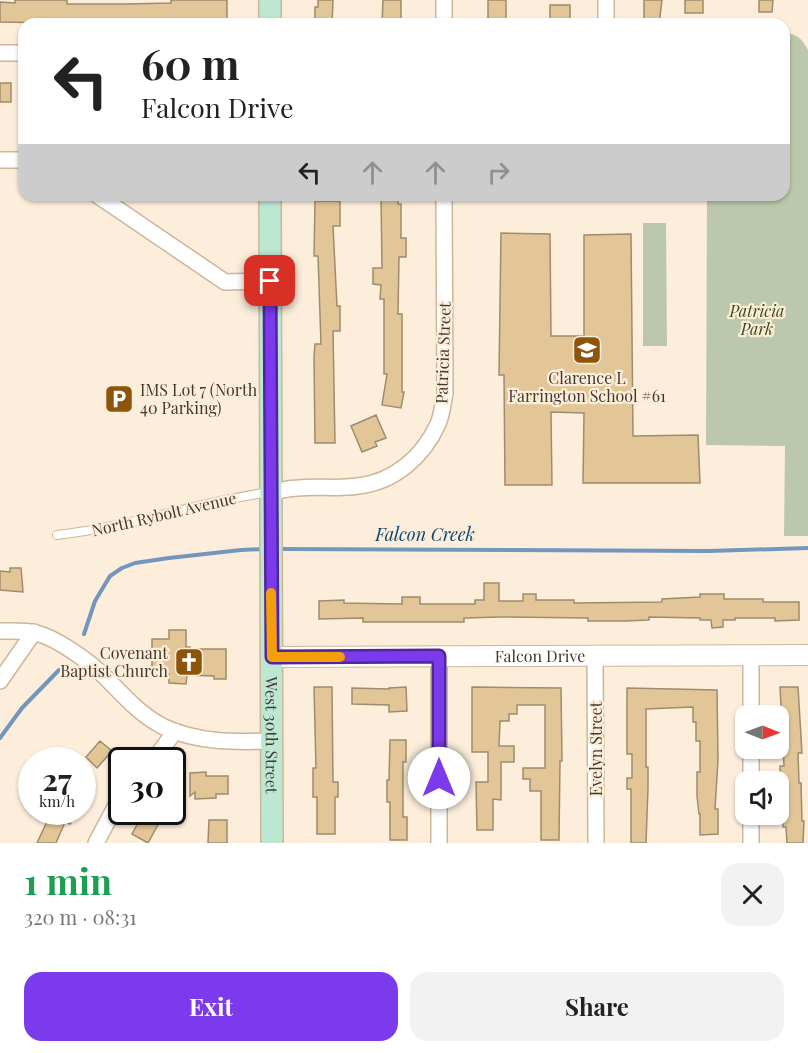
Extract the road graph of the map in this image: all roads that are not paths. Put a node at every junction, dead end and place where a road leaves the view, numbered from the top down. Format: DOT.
graph roads {
  1 [pos="270,0"];
  2 [pos="444,0"];
  3 [pos="606,0"];
  4 [pos="270,18"];
  5 [pos="444,18"];
  6 [pos="606,18"];
  7 [pos="0,53"];
  8 [pos="18,53"];
  9 [pos="0,160"];
  10 [pos="18,160"];
  11 [pos="106,201"];
  12 [pos="270,201"];
  13 [pos="444,201"];
  14 [pos="270,281"];
  15 [pos="271,492"];
  16 [pos="57,535"];
  17 [pos="0,631"];
  18 [pos="34,632"];
  19 [pos="751,655"];
  20 [pos="808,655"];
  21 [pos="439,656"];
  22 [pos="595,656"];
  23 [pos="272,657"];
  24 [pos="0,681"];
  25 [pos="751,705"];
  26 [pos="175,731"];
  27 [pos="272,741"];
  28 [pos="163,747"];
  29 [pos="108,820"];
  30 [pos="751,825"];
  31 [pos="96,843"];
  32 [pos="272,843"];
  33 [pos="440,843"];
  34 [pos="596,843"];
  35 [pos="751,843"];
  1 -- 4 [label="main road"];
  2 -- 5 [label="street"];
  3 -- 6 [label="street"];
  7 -- 8 [label="street"];
  9 -- 10 [label="street"];
  11 -- 14 [label="street"];
  12 -- 14 [label="main road, West 30th Street"];
  13 -- 15 [label="street, Patricia Street"];
  14 -- 15 [label="main road, West 30th Street"];
  15 -- 16 [label="lane, North Rybolt Avenue"];
  15 -- 23 [label="main road, West 30th Street"];
  17 -- 18 [label="street"];
  18 -- 24 [label="street"];
  18 -- 26 [label="street"];
  19 -- 20 [label="street, Falcon Drive"];
  19 -- 22 [label="street, Falcon Drive"];
  19 -- 25 [label="street"];
  21 -- 22 [label="street, Falcon Drive"];
  21 -- 23 [label="street, Falcon Drive"];
  21 -- 33 [label="street"];
  22 -- 34 [label="street, Evelyn Street"];
  23 -- 27 [label="main road, West 30th Street"];
  26 -- 27 [label="street"];
  26 -- 28 [label="street"];
  27 -- 32 [label="main road, West 30th Street"];
  29 -- 31 [label="street"];
  30 -- 35 [label="street"];
}
